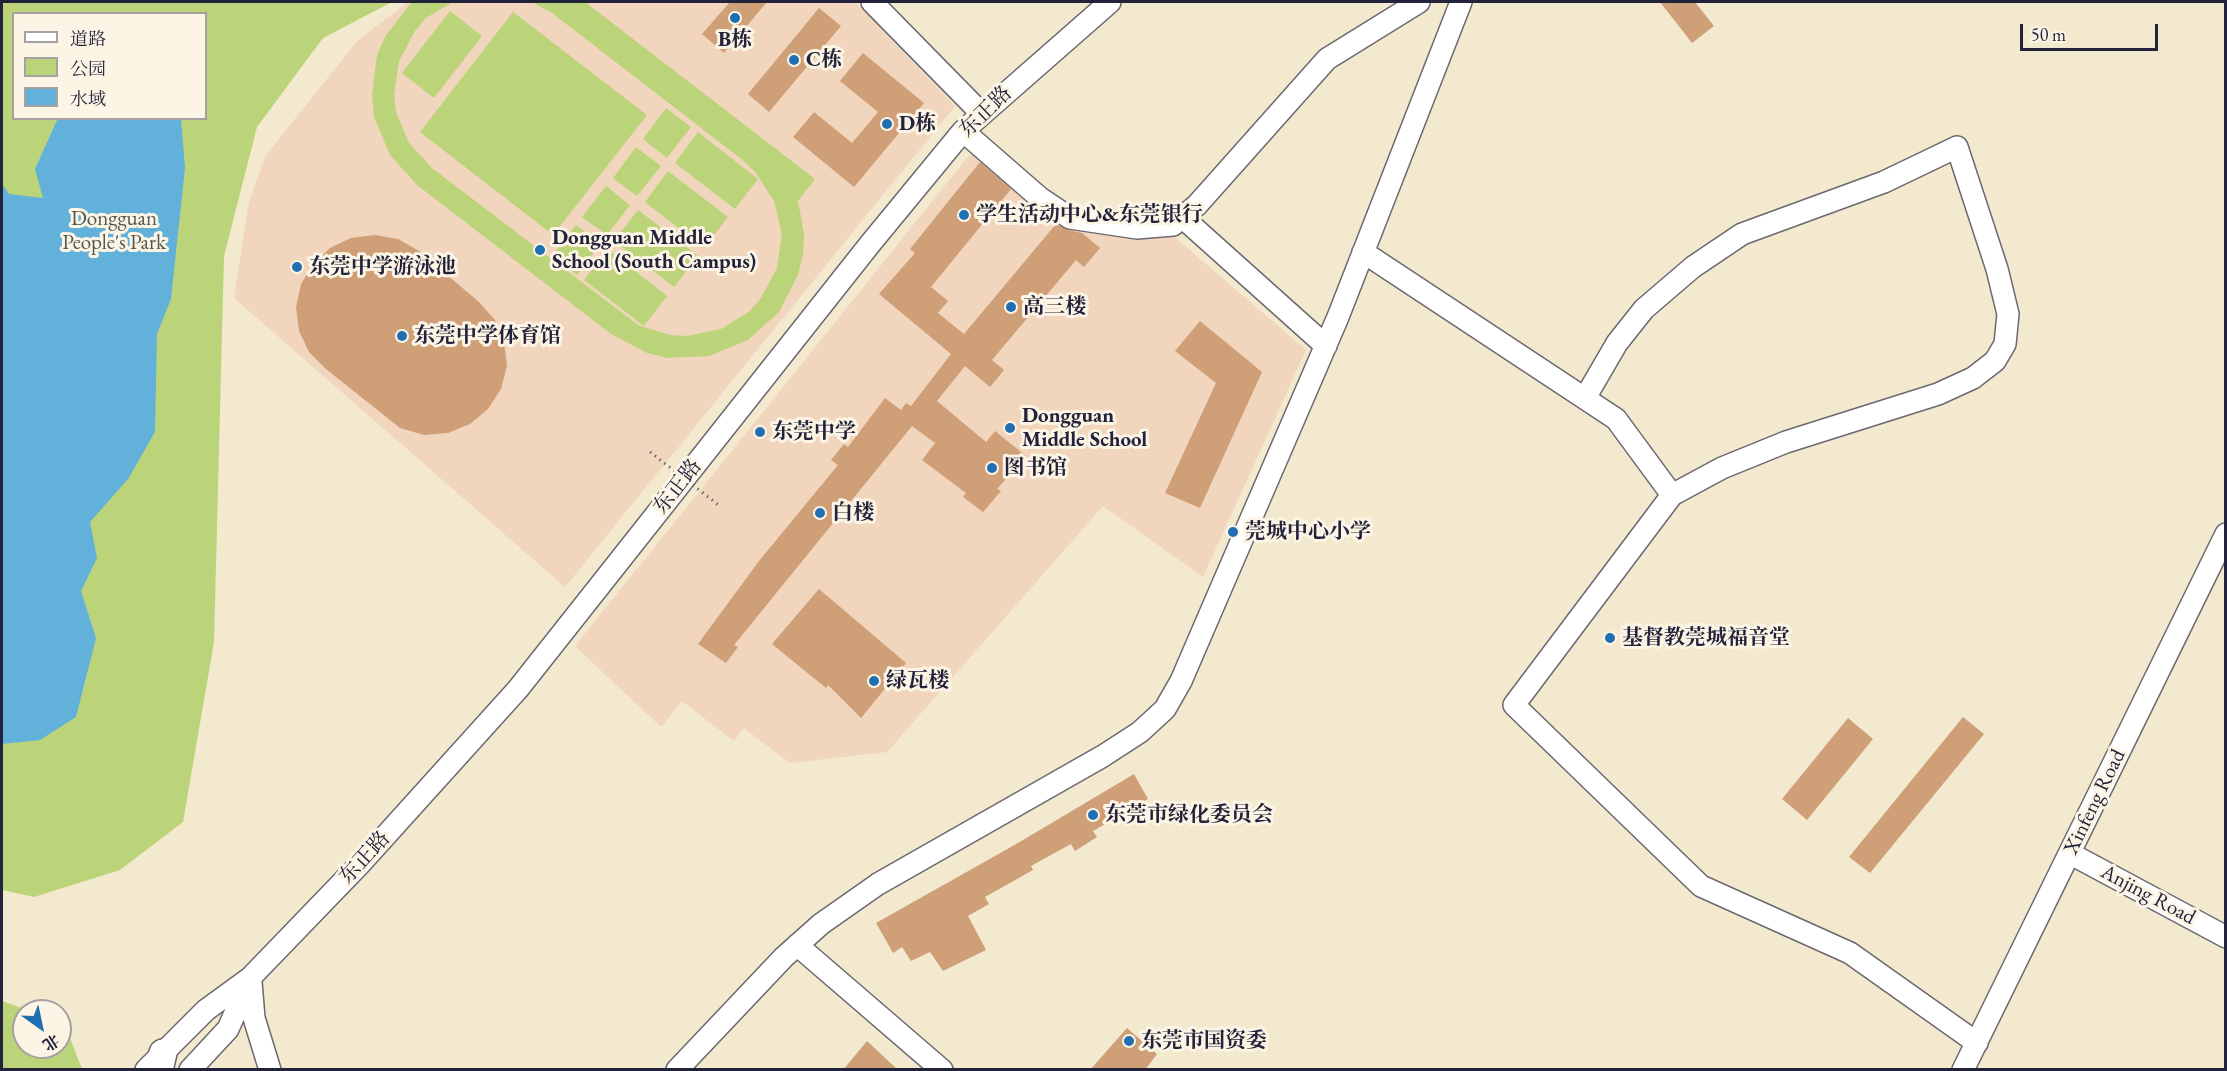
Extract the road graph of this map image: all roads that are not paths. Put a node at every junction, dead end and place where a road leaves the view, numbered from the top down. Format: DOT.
graph roads {
  1 [pos="872,2"];
  2 [pos="1110,2"];
  3 [pos="1419,2"];
  4 [pos="1459,3"];
  5 [pos="981,113"];
  6 [pos="963,131"];
  7 [pos="1182,217"];
  8 [pos="1363,252"];
  9 [pos="1326,346"];
  10 [pos="1585,398"];
  11 [pos="1672,495"];
  12 [pos="2226,534"];
  13 [pos="2071,854"];
  14 [pos="2226,937"];
  15 [pos="797,945"];
  16 [pos="250,978"];
  17 [pos="1977,1043"];
  18 [pos="156,1064"];
  19 [pos="190,1070"];
  20 [pos="270,1070"];
  21 [pos="677,1070"];
  22 [pos="942,1070"];
  23 [pos="1963,1070"];
  1 -- 5 [label="street"];
  2 -- 5 [label="street, 东正路"];
  3 -- 7 [label="street"];
  4 -- 8 [label="street"];
  5 -- 6 [label="street, 东正路"];
  6 -- 7 [label="street"];
  6 -- 16 [label="street, 东正路"];
  7 -- 9 [label="street"];
  8 -- 9 [label="street"];
  8 -- 10 [label="street"];
  9 -- 15 [label="street"];
  10 -- 11 [label="street"];
  10 -- 11 [label="street"];
  11 -- 17 [label="street"];
  12 -- 13 [label="street, Xinfeng Road"];
  13 -- 14 [label="street, Anjing Road"];
  13 -- 17 [label="street, Xinfeng Road"];
  15 -- 21 [label="street"];
  15 -- 22 [label="street"];
  16 -- 18 [label="street"];
  16 -- 19 [label="street"];
  16 -- 20 [label="street"];
  17 -- 23 [label="street, Xinfeng Road"];
}
